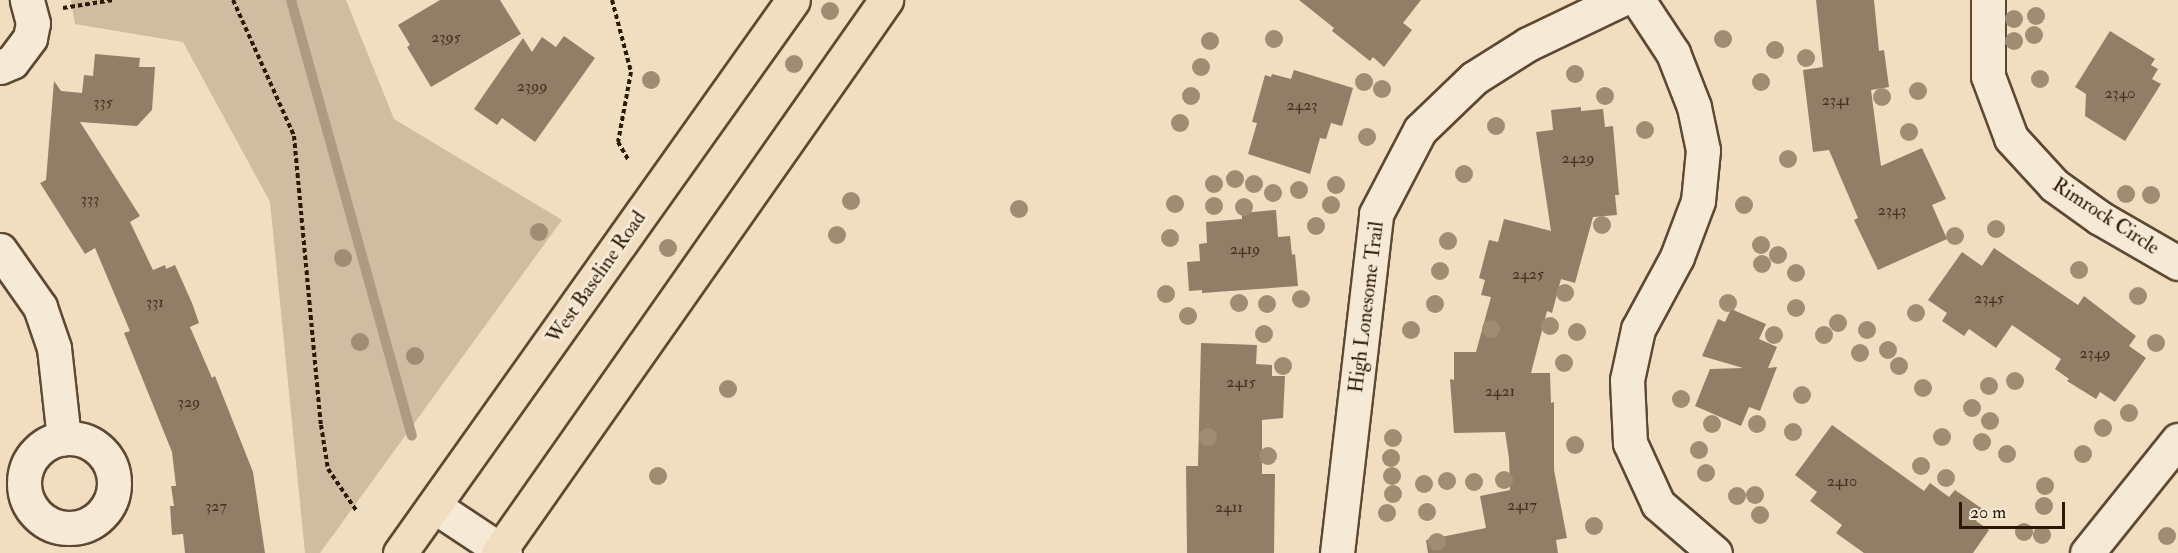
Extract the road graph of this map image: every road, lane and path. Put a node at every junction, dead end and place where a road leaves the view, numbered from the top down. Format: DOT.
graph roads {
  1 [pos="113,0"];
  2 [pos="233,0"];
  3 [pos="612,0"];
  4 [pos="793,0"];
  5 [pos="886,0"];
  6 [pos="1620,0"];
  7 [pos="1638,0"];
  8 [pos="1988,0"];
  9 [pos="40,5"];
  10 [pos="0,67"];
  11 [pos="628,159"];
  12 [pos="0,250"];
  13 [pos="2178,263"];
  14 [pos="64,438"];
  15 [pos="2178,440"];
  16 [pos="434,506"];
  17 [pos="356,510"];
  18 [pos="501,552"];
  19 [pos="400,553"];
  20 [pos="1337,553"];
  21 [pos="1715,553"];
  22 [pos="2087,553"];
  1 -- 9 [label="path"];
  2 -- 17 [label="path"];
  3 -- 11 [label="path"];
  4 -- 16 [label="main road, West Baseline Road"];
  5 -- 18 [label="main road"];
  6 -- 20 [label="street, High Lonesome Trail"];
  7 -- 21 [label="street"];
  8 -- 13 [label="street, Rimrock Circle"];
  9 -- 10 [label="street"];
  12 -- 14 [label="street"];
  15 -- 22 [label="street"];
  16 -- 18 [label="street"];
  16 -- 19 [label="main road, West Baseline Road"];
}
